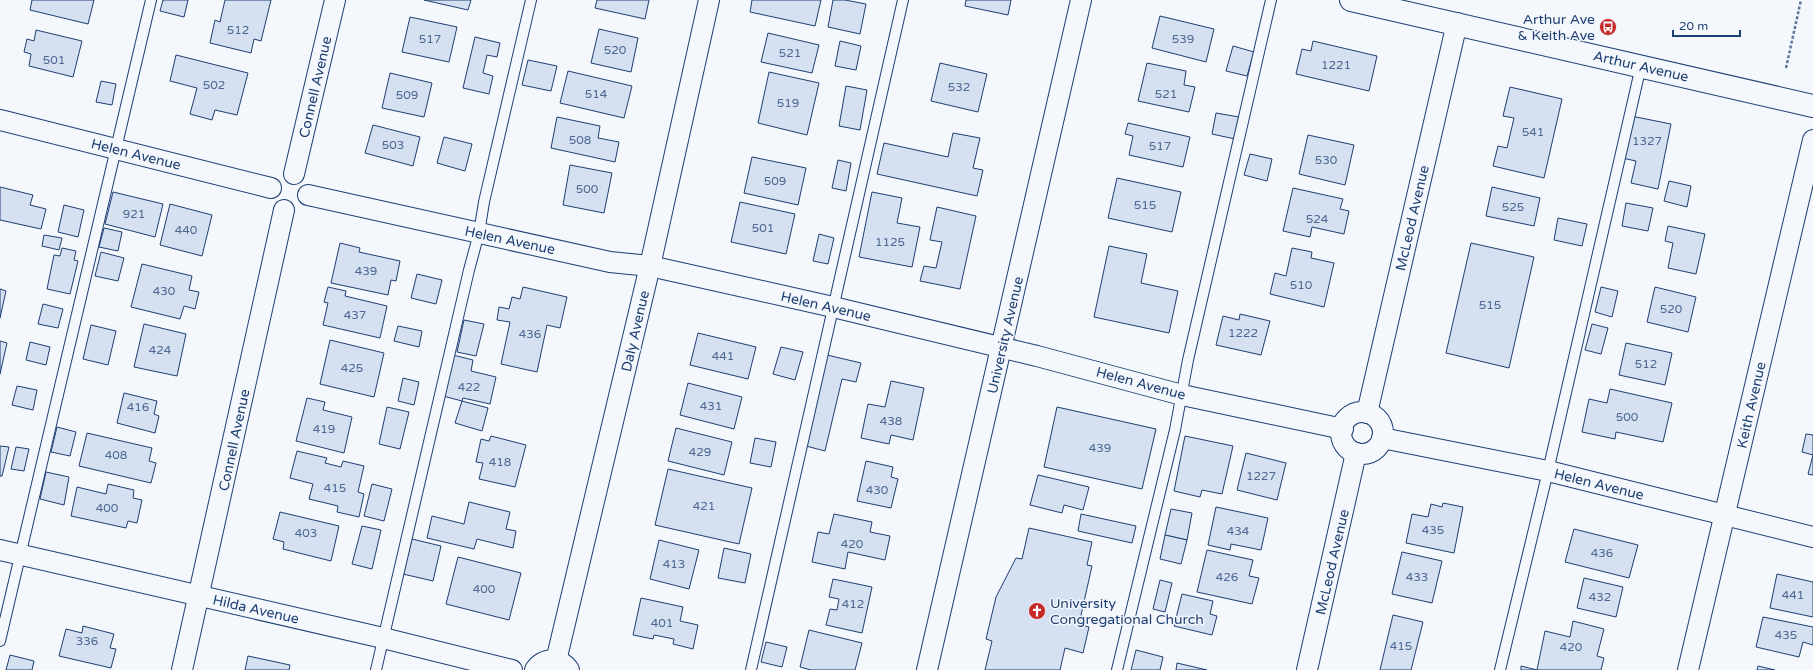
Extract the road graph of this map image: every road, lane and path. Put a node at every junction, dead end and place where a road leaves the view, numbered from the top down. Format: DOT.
graph roads {
  1 [pos="151,0"];
  2 [pos="335,0"];
  3 [pos="531,0"];
  4 [pos="708,0"];
  5 [pos="903,0"];
  6 [pos="1081,0"];
  7 [pos="1271,0"];
  8 [pos="1351,0"];
  9 [pos="1801,0"];
  10 [pos="1457,23"];
  11 [pos="1641,66"];
  12 [pos="1786,68"];
  13 [pos="1813,106"];
  14 [pos="0,120"];
  15 [pos="1813,140"];
  16 [pos="116,149"];
  17 [pos="294,174"];
  18 [pos="271,188"];
  19 [pos="308,195"];
  20 [pos="284,210"];
  21 [pos="479,233"];
  22 [pos="650,266"];
  23 [pos="833,307"];
  24 [pos="1002,348"];
  25 [pos="1182,394"];
  26 [pos="1367,413"];
  27 [pos="1343,429"];
  28 [pos="1382,438"];
  29 [pos="1356,453"];
  30 [pos="1548,471"];
  31 [pos="1725,516"];
  32 [pos="1813,537"];
  33 [pos="0,550"];
  34 [pos="20,554"];
  35 [pos="199,596"];
  36 [pos="383,638"];
  37 [pos="0,641"];
  38 [pos="563,665"];
  39 [pos="182,670"];
  40 [pos="376,670"];
  41 [pos="512,670"];
  42 [pos="535,670"];
  43 [pos="751,670"];
  44 [pos="927,670"];
  45 [pos="1117,670"];
  46 [pos="1307,670"];
  47 [pos="1500,670"];
  48 [pos="1688,670"];
  1 -- 16 [label="lane"];
  2 -- 17 [label="street, Connell Avenue"];
  3 -- 21 [label="lane"];
  4 -- 22 [label="street, Daly Avenue"];
  5 -- 23 [label="lane"];
  6 -- 24 [label="street, University Avenue"];
  7 -- 25 [label="lane"];
  8 -- 10 [label="street, Arthur Avenue"];
  9 -- 12 [label="path"];
  10 -- 11 [label="street, Arthur Avenue"];
  10 -- 26 [label="street, McLeod Avenue"];
  11 -- 13 [label="street, Arthur Avenue"];
  11 -- 30 [label="lane"];
  14 -- 16 [label="street, Helen Avenue"];
  15 -- 31 [label="street, Keith Avenue"];
  16 -- 18 [label="street, Helen Avenue"];
  16 -- 34 [label="lane"];
  17 -- 18 [label="street"];
  17 -- 19 [label="street"];
  18 -- 20 [label="street"];
  19 -- 20 [label="street"];
  19 -- 21 [label="street, Helen Avenue"];
  20 -- 35 [label="street, Connell Avenue"];
  21 -- 22 [label="street, Helen Avenue"];
  21 -- 36 [label="lane"];
  22 -- 23 [label="street, Helen Avenue"];
  22 -- 38 [label="street, Daly Avenue"];
  23 -- 24 [label="street, Helen Avenue"];
  23 -- 43 [label="lane"];
  24 -- 25 [label="street, Helen Avenue"];
  24 -- 44 [label="street, University Avenue"];
  25 -- 27 [label="street, Helen Avenue"];
  25 -- 45 [label="lane"];
  26 -- 27 [label="street"];
  26 -- 28 [label="street"];
  27 -- 29 [label="street"];
  28 -- 29 [label="street"];
  28 -- 30 [label="street, Helen Avenue"];
  29 -- 46 [label="street, McLeod Avenue"];
  30 -- 31 [label="street, Helen Avenue"];
  30 -- 47 [label="lane"];
  31 -- 32 [label="street, Helen Avenue"];
  31 -- 48 [label="street, Keith Avenue"];
  33 -- 34 [label="street, Hilda Avenue"];
  34 -- 35 [label="street, Hilda Avenue"];
  34 -- 37 [label="lane"];
  35 -- 36 [label="street, Hilda Avenue"];
  35 -- 39 [label="street, Connell Avenue"];
  36 -- 40 [label="lane"];
  36 -- 41 [label="street, Hilda Avenue"];
  38 -- 42 [label="street"];
}
